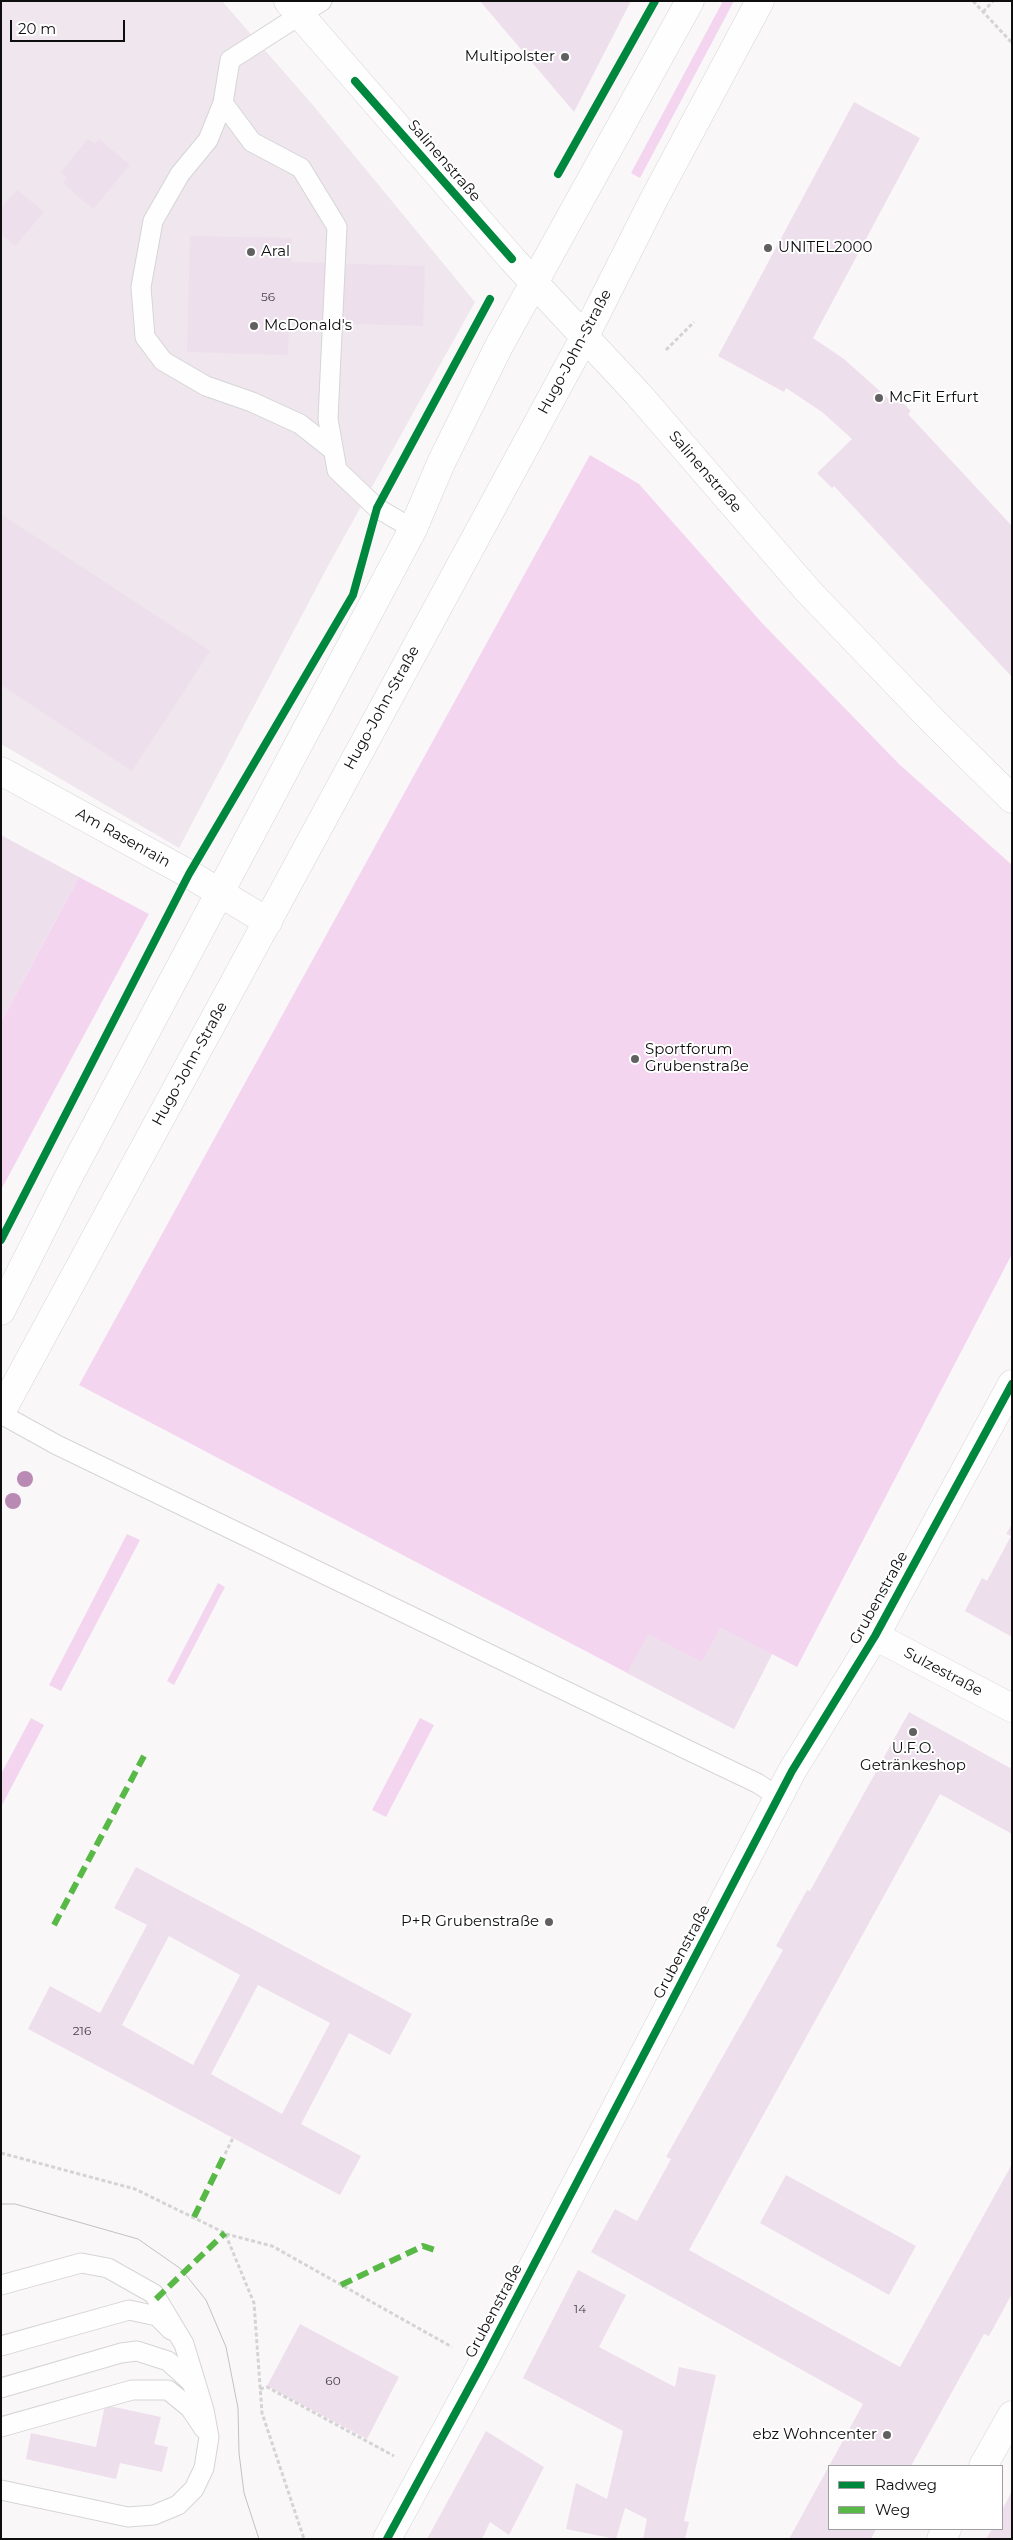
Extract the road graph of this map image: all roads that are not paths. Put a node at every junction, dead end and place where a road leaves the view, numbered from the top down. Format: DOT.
graph roads {
  1 [pos="690,1"];
  2 [pos="760,1"];
  3 [pos="303,6"];
  4 [pos="223,103"];
  5 [pos="534,283"];
  6 [pos="584,338"];
  7 [pos="333,450"];
  8 [pos="413,529"];
  9 [pos="1,771"];
  10 [pos="1012,799"];
  11 [pos="220,894"];
  12 [pos="268,922"];
  13 [pos="1,1310"];
  14 [pos="1012,1384"];
  15 [pos="1,1413"];
  16 [pos="875,1636"];
  17 [pos="1012,1708"];
  18 [pos="768,1790"];
  19 [pos="1,2285"];
  20 [pos="184,2344"];
  21 [pos="1,2346"];
  22 [pos="1,2388"];
  23 [pos="204,2410"];
  24 [pos="1012,2415"];
  25 [pos="1,2427"];
  26 [pos="209,2437"];
  27 [pos="984,2465"];
  28 [pos="1,2490"];
  29 [pos="387,2539"];
  1 -- 5 [label="main road"];
  2 -- 6 [label="main road, Hugo-John-Straße"];
  3 -- 4 [label="lane"];
  3 -- 5 [label="main road, Salinenstraße"];
  4 -- 7 [label="lane"];
  4 -- 7 [label="lane"];
  5 -- 6 [label="main road, Salinenstraße"];
  5 -- 8 [label="main road"];
  6 -- 10 [label="main road, Salinenstraße"];
  6 -- 12 [label="main road, Hugo-John-Straße"];
  7 -- 8 [label="lane"];
  8 -- 11 [label="main road"];
  9 -- 11 [label="main road, Am Rasenrain"];
  11 -- 12 [label="main road, Am Rasenrain"];
  11 -- 13 [label="main road"];
  12 -- 15 [label="main road, Hugo-John-Straße"];
  14 -- 16 [label="main road, Grubenstraße"];
  15 -- 18 [label="lane"];
  16 -- 17 [label="main road, Sulzestraße"];
  16 -- 18 [label="main road, Grubenstraße"];
  18 -- 29 [label="main road, Grubenstraße"];
  19 -- 20 [label="lane"];
  20 -- 21 [label="lane"];
  20 -- 23 [label="lane"];
  22 -- 23 [label="lane"];
  23 -- 26 [label="lane"];
  24 -- 27 [label="main road"];
  25 -- 26 [label="lane"];
  26 -- 28 [label="lane"];
}
